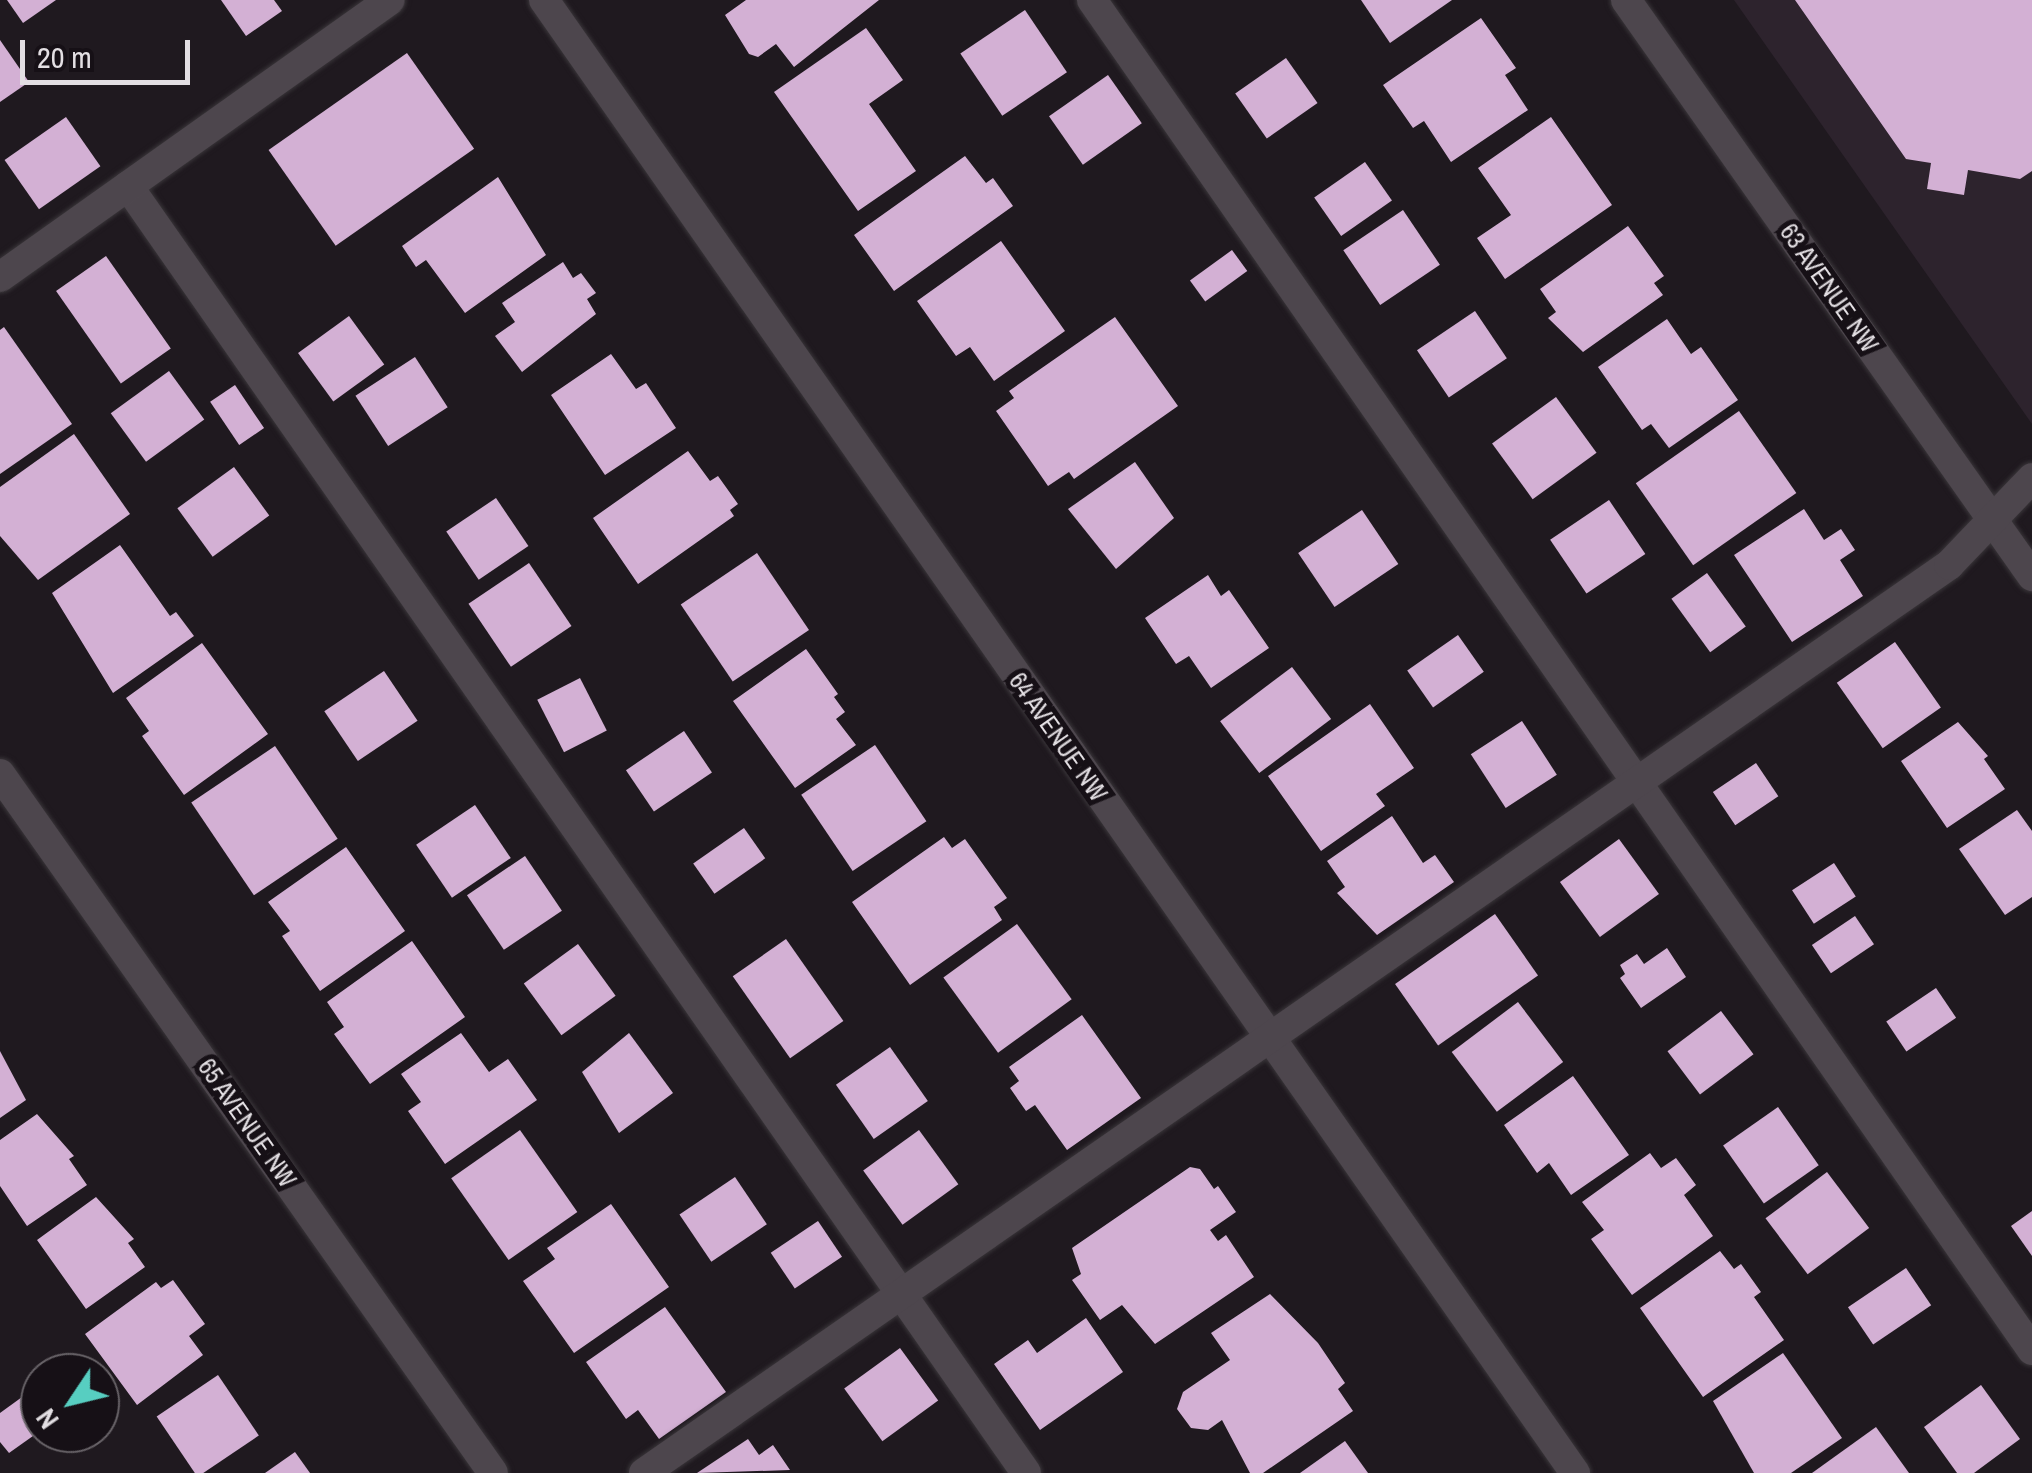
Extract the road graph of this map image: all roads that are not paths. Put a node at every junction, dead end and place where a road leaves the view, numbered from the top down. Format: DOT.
graph roads {
  1 [pos="390,0"];
  2 [pos="544,0"];
  3 [pos="1092,0"];
  4 [pos="1626,0"];
  5 [pos="128,186"];
  6 [pos="0,278"];
  7 [pos="2032,478"];
  8 [pos="1992,520"];
  9 [pos="2032,576"];
  10 [pos="0,774"];
  11 [pos="1633,780"];
  12 [pos="1269,1040"];
  13 [pos="901,1295"];
  14 [pos="2032,1350"];
  15 [pos="494,1473"];
  16 [pos="644,1473"];
  17 [pos="1026,1473"];
  18 [pos="1574,1473"];
  1 -- 5 [label="street"];
  2 -- 12 [label="street, 64 AVENUE NW"];
  3 -- 11 [label="street"];
  4 -- 8 [label="street, 63 AVENUE NW"];
  5 -- 6 [label="street"];
  5 -- 13 [label="street"];
  7 -- 8 [label="street"];
  8 -- 9 [label="street, 63 AVENUE NW"];
  8 -- 11 [label="street"];
  10 -- 15 [label="street, 65 AVENUE NW"];
  11 -- 12 [label="street"];
  11 -- 14 [label="street"];
  12 -- 13 [label="street"];
  12 -- 18 [label="street, 64 AVENUE NW"];
  13 -- 16 [label="street"];
  13 -- 17 [label="street"];
}
